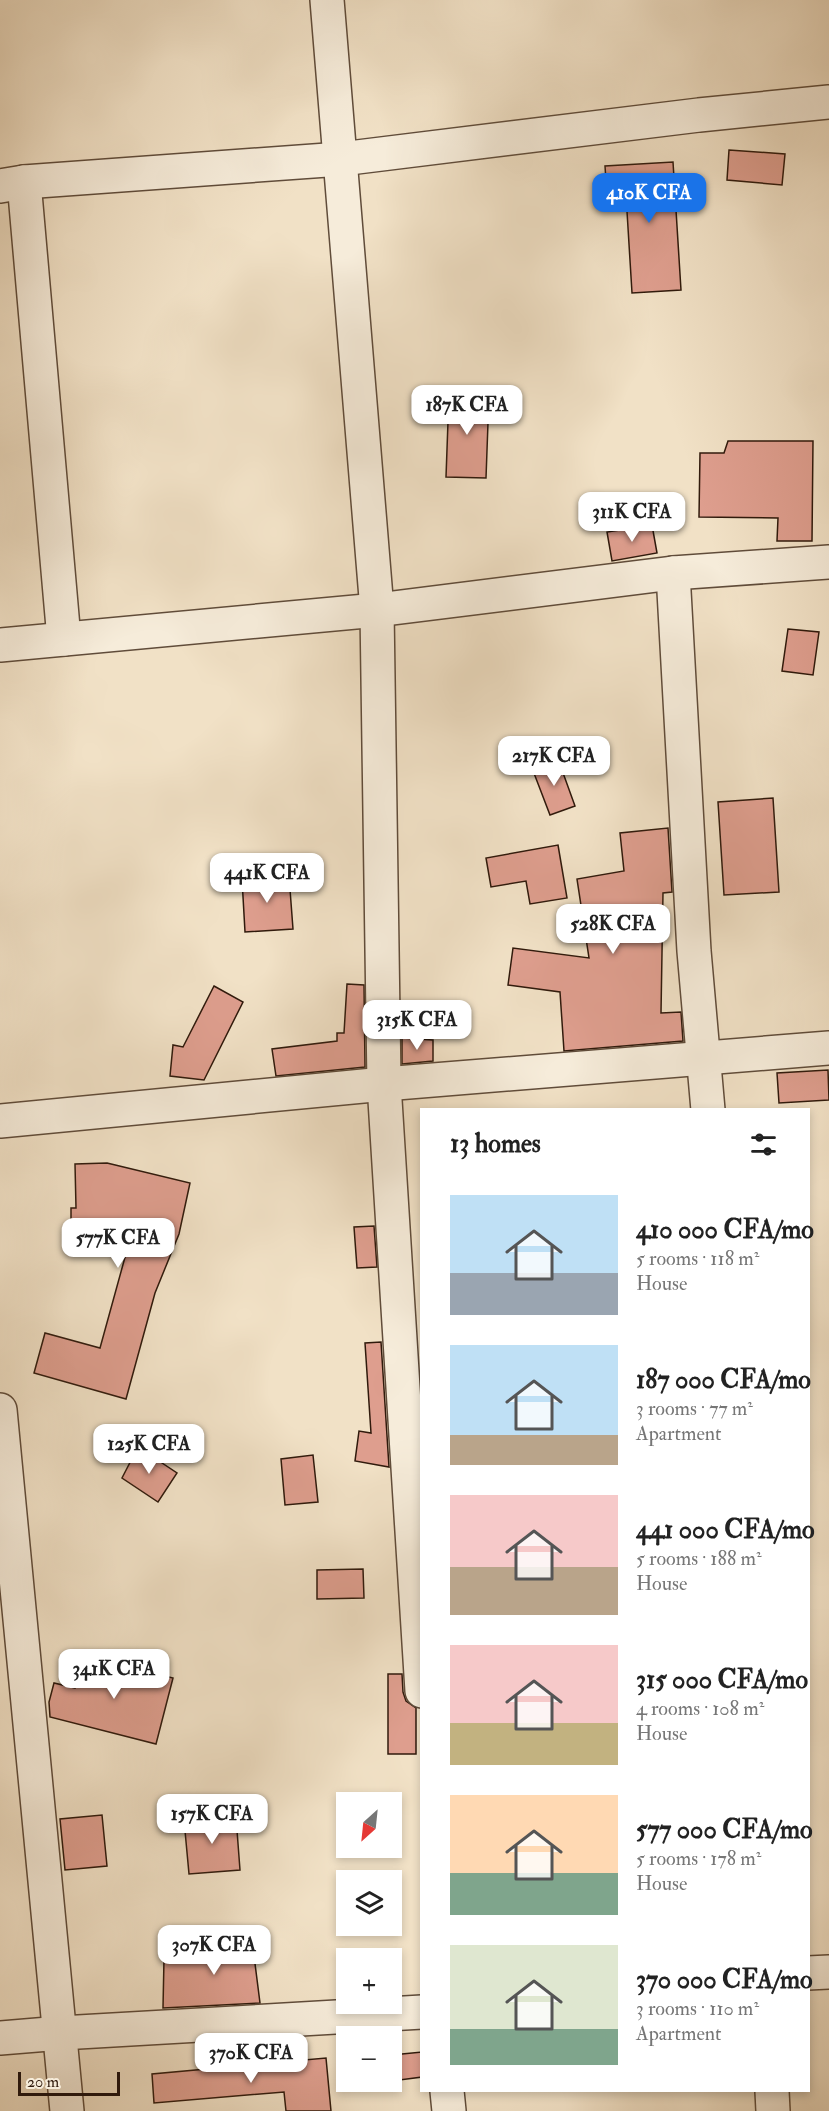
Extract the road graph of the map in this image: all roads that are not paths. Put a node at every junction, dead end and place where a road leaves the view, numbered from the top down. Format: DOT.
graph roads {
  1 [pos="327,0"];
  2 [pos="829,102"];
  3 [pos="341,159"];
  4 [pos="12,184"];
  5 [pos="829,562"];
  6 [pos="673,573"];
  7 [pos="377,610"];
  8 [pos="64,639"];
  9 [pos="0,645"];
  10 [pos="829,1048"];
  11 [pos="703,1057"];
  12 [pos="384,1084"];
  13 [pos="708,1108"];
  14 [pos="0,1121"];
  15 [pos="0,1410"];
  16 [pos="420,1659"];
  17 [pos="829,1972"];
  18 [pos="810,1973"];
  19 [pos="420,2012"];
  20 [pos="61,2033"];
  21 [pos="0,2038"];
  22 [pos="447,2092"];
  23 [pos="772,2092"];
  24 [pos="67,2111"];
  25 [pos="449,2111"];
  26 [pos="773,2111"];
  1 -- 3 [label="street"];
  2 -- 3 [label="street"];
  3 -- 4 [label="street"];
  3 -- 7 [label="street"];
  4 -- 8 [label="street"];
  5 -- 6 [label="street"];
  6 -- 7 [label="street"];
  6 -- 11 [label="street"];
  7 -- 8 [label="street"];
  7 -- 12 [label="street"];
  8 -- 9 [label="street"];
  10 -- 11 [label="street"];
  11 -- 12 [label="street"];
  11 -- 13 [label="street"];
  12 -- 14 [label="street"];
  12 -- 16 [label="street"];
  15 -- 20 [label="street"];
  17 -- 18 [label="street"];
  19 -- 20 [label="street"];
  20 -- 21 [label="street"];
  20 -- 24 [label="street"];
  22 -- 25 [label="street"];
  23 -- 26 [label="street"];
}
